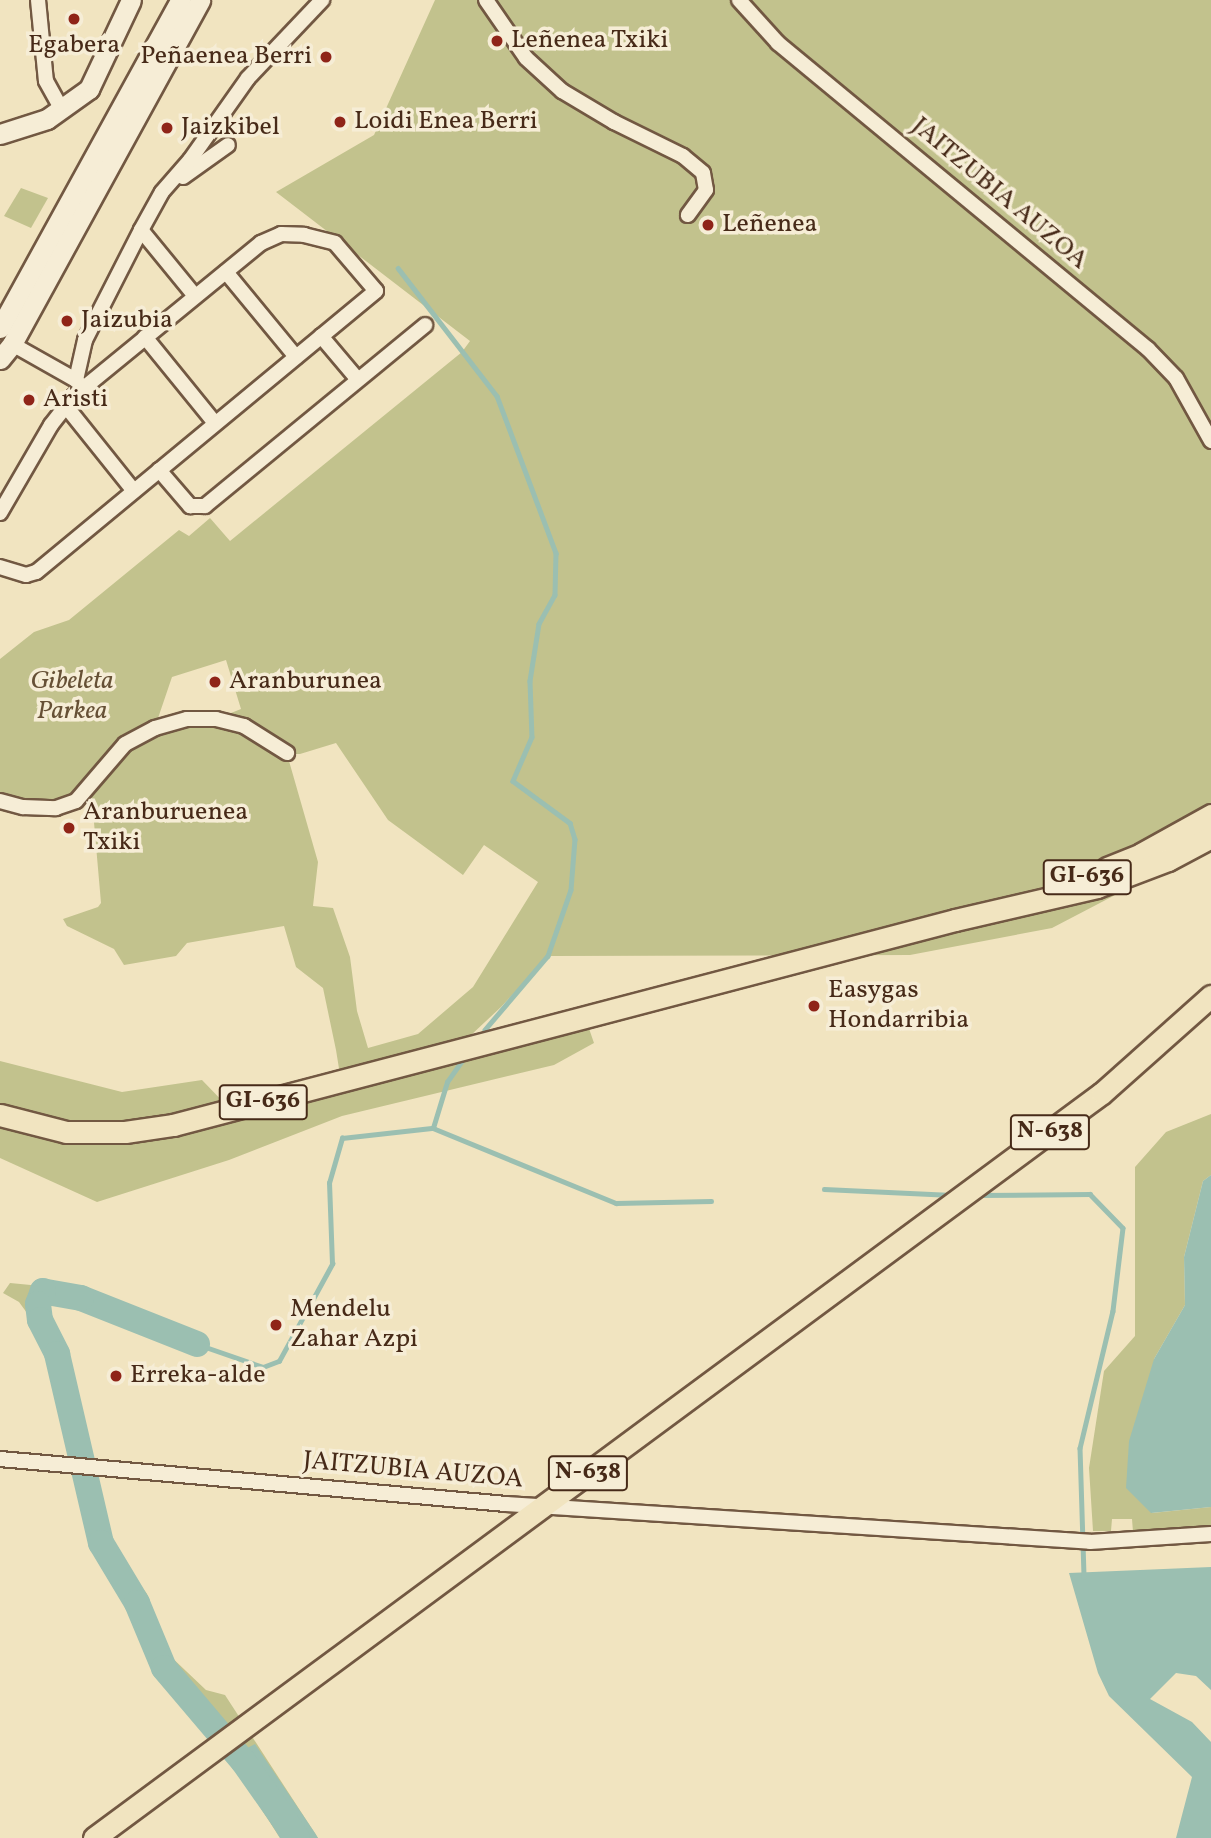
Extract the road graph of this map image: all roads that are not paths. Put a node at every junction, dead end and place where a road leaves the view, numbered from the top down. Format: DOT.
graph roads {
  1 [pos="38,0"];
  2 [pos="131,0"];
  3 [pos="180,0"];
  4 [pos="200,0"];
  5 [pos="486,0"];
  6 [pos="739,0"];
  7 [pos="318,4"];
  8 [pos="62,110"];
  9 [pos="0,134"];
  10 [pos="228,145"];
  11 [pos="162,192"];
  12 [pos="688,215"];
  13 [pos="141,230"];
  14 [pos="226,272"];
  15 [pos="195,296"];
  16 [pos="425,325"];
  17 [pos="0,328"];
  18 [pos="321,335"];
  19 [pos="145,337"];
  20 [pos="6,352"];
  21 [pos="296,357"];
  22 [pos="358,380"];
  23 [pos="80,384"];
  24 [pos="65,405"];
  25 [pos="215,424"];
  26 [pos="1211,440"];
  27 [pos="159,470"];
  28 [pos="134,491"];
  29 [pos="0,513"];
  30 [pos="0,566"];
  31 [pos="286,753"];
  32 [pos="0,801"];
  33 [pos="1211,815"];
  34 [pos="1211,837"];
  35 [pos="954,920"];
  36 [pos="1211,996"];
  37 [pos="0,1115"];
  38 [pos="0,1460"];
  39 [pos="543,1506"];
  40 [pos="1211,1534"];
  41 [pos="94,1838"];
  1 -- 8 [label="street"];
  2 -- 8 [label="main road"];
  3 -- 17 [label="main road"];
  4 -- 20 [label="main road"];
  5 -- 12 [label="street"];
  6 -- 26 [label="street, JAITZUBIA AUZOA"];
  7 -- 11 [label="street"];
  8 -- 9 [label="main road"];
  10 -- 11 [label="street"];
  11 -- 13 [label="street"];
  13 -- 15 [label="street"];
  13 -- 23 [label="street"];
  14 -- 15 [label="street"];
  14 -- 18 [label="street"];
  14 -- 21 [label="street"];
  15 -- 19 [label="street"];
  16 -- 22 [label="street"];
  18 -- 21 [label="street"];
  18 -- 22 [label="street"];
  19 -- 23 [label="street"];
  19 -- 25 [label="street"];
  20 -- 23 [label="street"];
  21 -- 25 [label="street"];
  22 -- 27 [label="street"];
  23 -- 24 [label="street"];
  24 -- 28 [label="street"];
  24 -- 29 [label="street"];
  25 -- 27 [label="street"];
  27 -- 28 [label="street"];
  28 -- 30 [label="street"];
  31 -- 32 [label="street"];
  33 -- 35 [label="main road, GI-636"];
  34 -- 35 [label="main road, GI-636"];
  35 -- 37 [label="main road, GI-636"];
  36 -- 39 [label="main road, N-638"];
  38 -- 39 [label="street, JAITZUBIA AUZOA"];
  39 -- 40 [label="street, JAITZUBIA AUZOA"];
  39 -- 41 [label="main road, N-638"];
}
